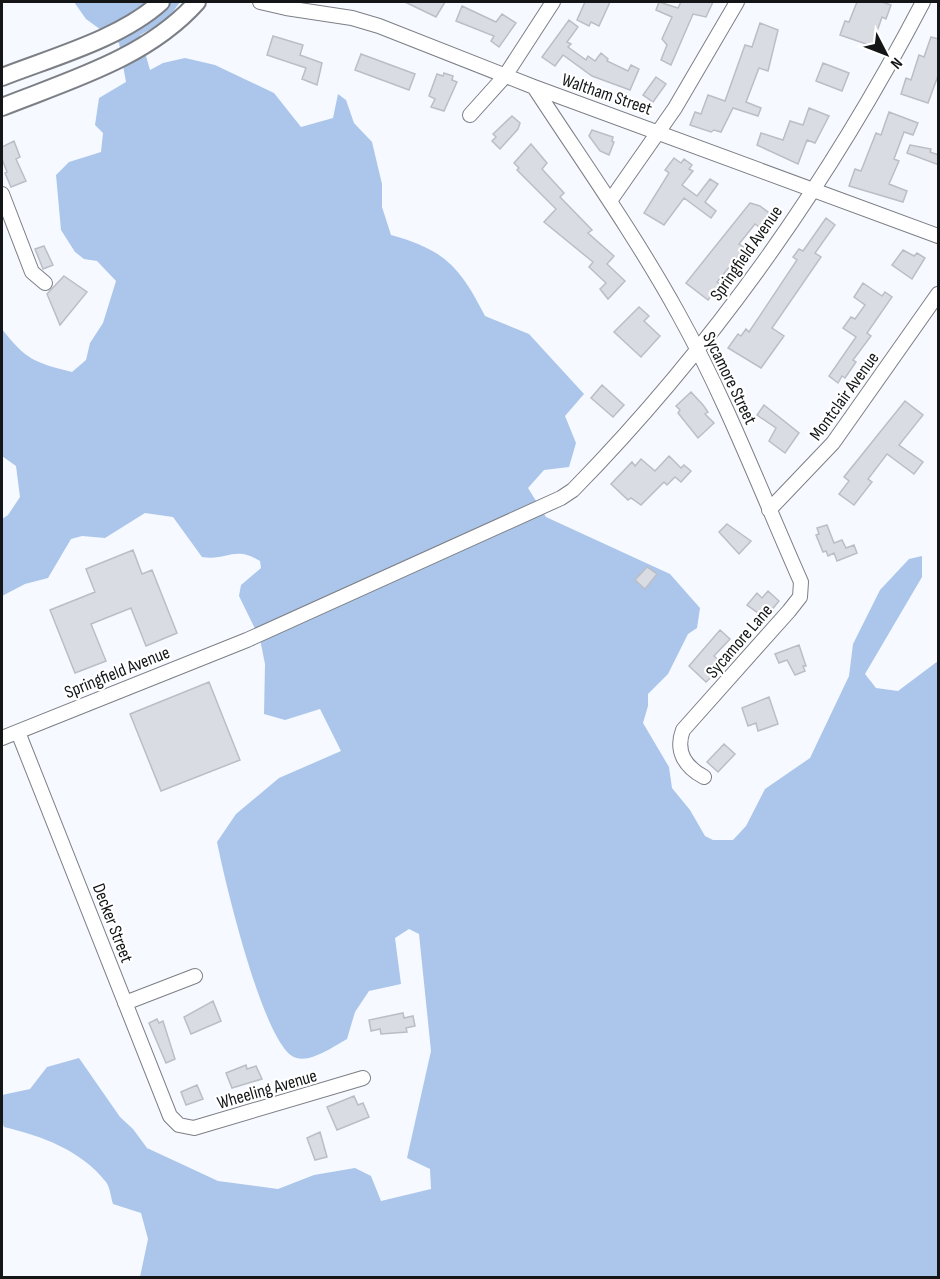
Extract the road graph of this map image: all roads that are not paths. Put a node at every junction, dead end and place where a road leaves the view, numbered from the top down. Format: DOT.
graph roads {
  1 [pos="161,2"];
  2 [pos="260,2"];
  3 [pos="553,2"];
  4 [pos="737,2"];
  5 [pos="923,2"];
  6 [pos="196,3"];
  7 [pos="505,76"];
  8 [pos="2,77"];
  9 [pos="534,87"];
  10 [pos="2,107"];
  11 [pos="470,115"];
  12 [pos="659,132"];
  13 [pos="813,189"];
  14 [pos="2,194"];
  15 [pos="610,201"];
  16 [pos="939,236"];
  17 [pos="45,283"];
  18 [pos="939,294"];
  19 [pos="697,351"];
  20 [pos="769,510"];
  21 [pos="793,605"];
  22 [pos="18,732"];
  23 [pos="2,738"];
  24 [pos="704,777"];
  25 [pos="195,976"];
  26 [pos="125,1002"];
  27 [pos="363,1078"];
  28 [pos="179,1125"];
  1 -- 8 [label="main road"];
  2 -- 7 [label="street, Waltham Street"];
  3 -- 7 [label="street"];
  4 -- 12 [label="street"];
  5 -- 13 [label="street, Springfield Avenue"];
  6 -- 10 [label="main road"];
  7 -- 9 [label="street, Waltham Street"];
  7 -- 11 [label="street"];
  9 -- 12 [label="street, Waltham Street"];
  9 -- 15 [label="street, Sycamore Street"];
  12 -- 13 [label="street, Waltham Street"];
  12 -- 15 [label="street"];
  13 -- 16 [label="street, Waltham Street"];
  13 -- 19 [label="street, Springfield Avenue"];
  14 -- 17 [label="street"];
  15 -- 19 [label="street, Sycamore Street"];
  18 -- 20 [label="street, Montclair Avenue"];
  19 -- 20 [label="street, Sycamore Street"];
  19 -- 22 [label="street, Springfield Avenue"];
  20 -- 21 [label="street, Sycamore Street"];
  21 -- 24 [label="street, Sycamore Lane"];
  22 -- 23 [label="street, Springfield Avenue"];
  22 -- 26 [label="street, Decker Street"];
  25 -- 26 [label="street"];
  26 -- 28 [label="street, Decker Street"];
  27 -- 28 [label="street, Wheeling Avenue"];
}
